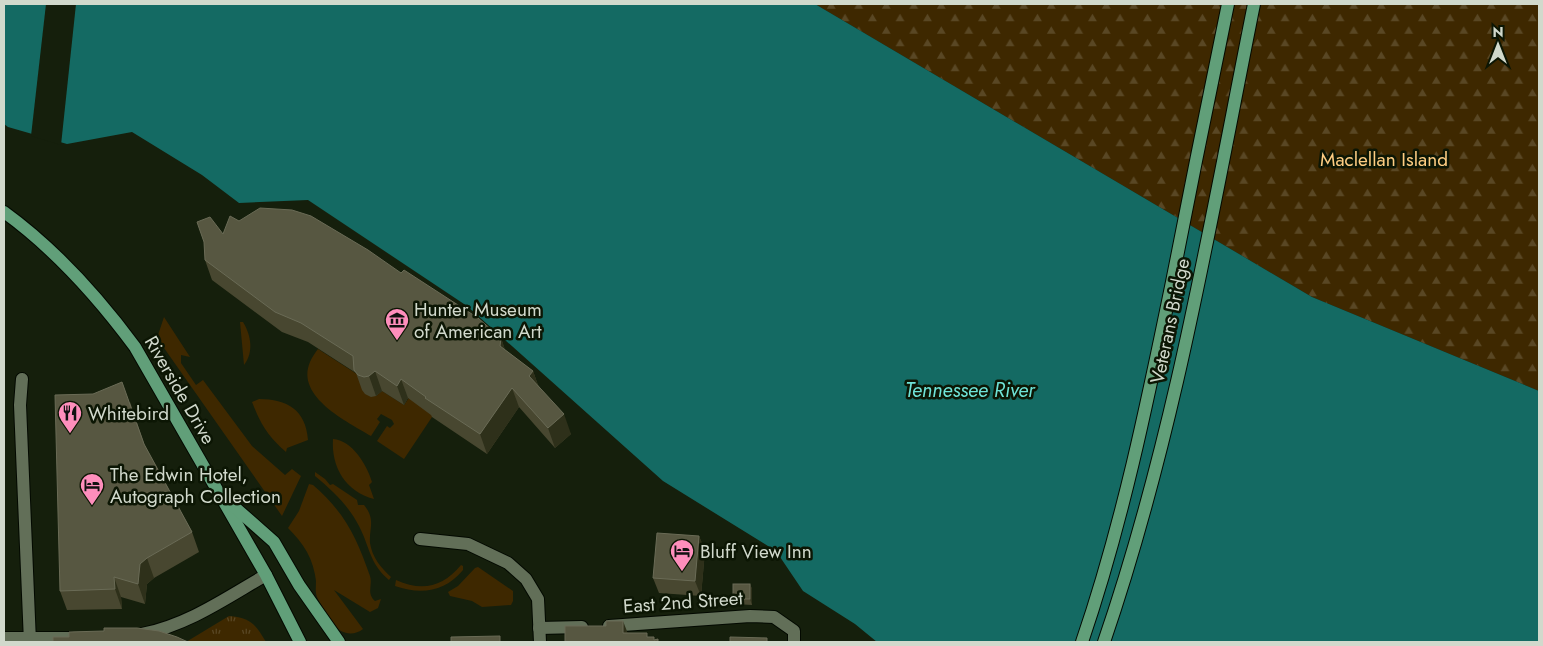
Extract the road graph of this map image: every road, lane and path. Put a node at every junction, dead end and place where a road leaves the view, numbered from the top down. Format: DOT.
graph roads {
  1 [pos="1228,4"];
  2 [pos="1254,4"];
  3 [pos="4,212"];
  4 [pos="22,379"];
  5 [pos="216,490"];
  6 [pos="420,538"];
  7 [pos="266,575"];
  8 [pos="540,628"];
  9 [pos="127,636"];
  10 [pos="794,637"];
  11 [pos="4,638"];
  12 [pos="82,638"];
  13 [pos="30,640"];
  14 [pos="300,642"];
  15 [pos="339,642"];
  16 [pos="540,642"];
  17 [pos="1082,642"];
  18 [pos="1104,642"];
  1 -- 17 [label="main road, Veterans Bridge"];
  2 -- 18 [label="main road, Veterans Bridge"];
  3 -- 5 [label="main road, Riverside Drive"];
  4 -- 13 [label="street"];
  5 -- 7 [label="main road, Riverside Drive"];
  5 -- 15 [label="main road"];
  6 -- 8 [label="street"];
  7 -- 9 [label="street"];
  7 -- 14 [label="main road, Riverside Drive"];
  8 -- 10 [label="street, East 2nd Street"];
  8 -- 16 [label="street"];
  11 -- 13 [label="street"];
  12 -- 13 [label="street"];
}
